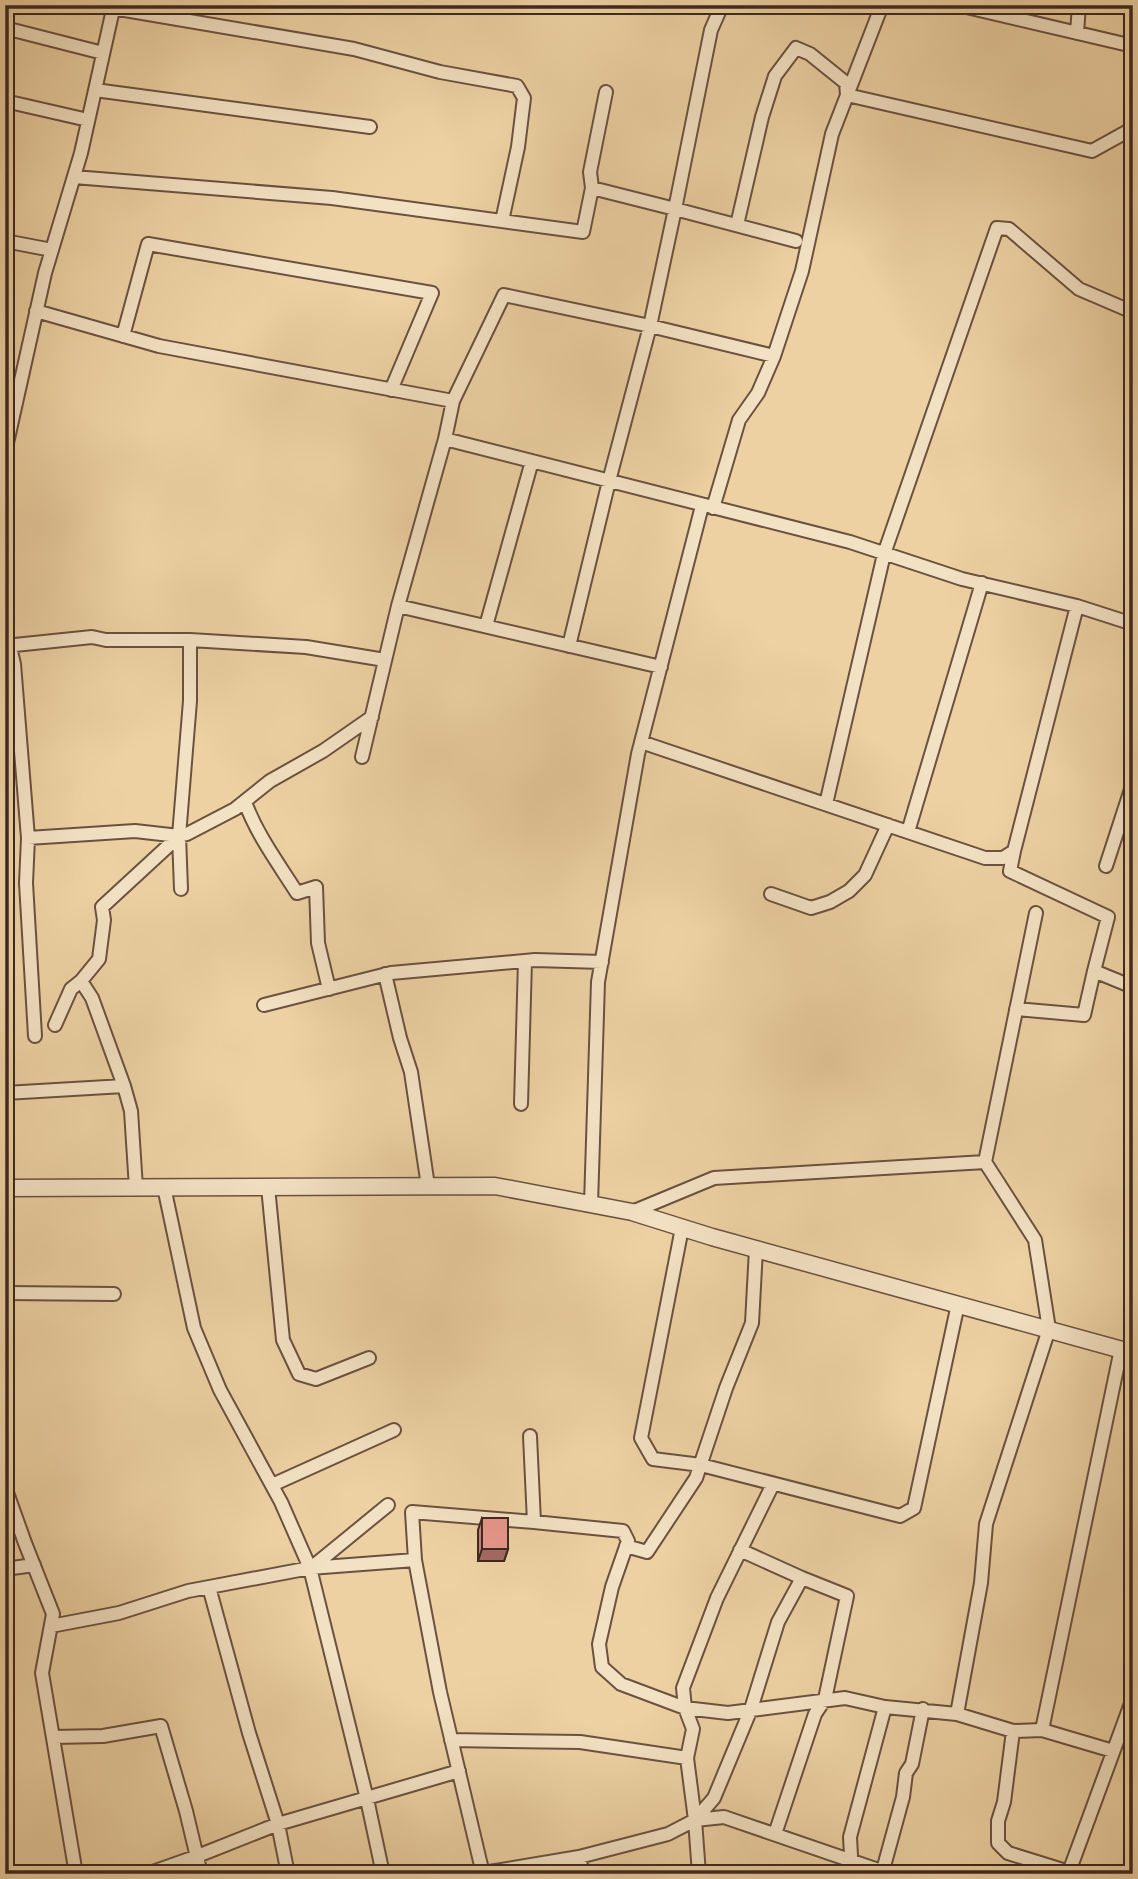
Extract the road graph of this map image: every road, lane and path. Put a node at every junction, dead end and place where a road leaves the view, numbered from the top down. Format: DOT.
graph roads {
  1 [pos="722,5"];
  2 [pos="882,5"];
  3 [pos="958,5"];
  4 [pos="1079,5"];
  5 [pos="114,7"];
  6 [pos="5,28"];
  7 [pos="1077,33"];
  8 [pos="1133,46"];
  9 [pos="103,53"];
  10 [pos="95,90"];
  11 [pos="606,92"];
  12 [pos="847,95"];
  13 [pos="5,101"];
  14 [pos="88,120"];
  15 [pos="370,127"];
  16 [pos="1133,131"];
  17 [pos="74,177"];
  18 [pos="592,188"];
  19 [pos="675,209"];
  20 [pos="502,221"];
  21 [pos="737,225"];
  22 [pos="5,241"];
  23 [pos="796,241"];
  24 [pos="52,250"];
  25 [pos="1133,308"];
  26 [pos="36,311"];
  27 [pos="650,326"];
  28 [pos="123,336"];
  29 [pos="774,356"];
  30 [pos="391,390"];
  31 [pos="453,401"];
  32 [pos="445,439"];
  33 [pos="5,452"];
  34 [pos="532,461"];
  35 [pos="609,481"];
  36 [pos="708,507"];
  37 [pos="884,554"];
  38 [pos="982,583"];
  39 [pos="398,606"];
  40 [pos="1077,606"];
  41 [pos="1133,624"];
  42 [pos="486,626"];
  43 [pos="190,640"];
  44 [pos="8,646"];
  45 [pos="569,646"];
  46 [pos="385,660"];
  47 [pos="661,667"];
  48 [pos="372,718"];
  49 [pos="641,742"];
  50 [pos="362,757"];
  51 [pos="1133,783"];
  52 [pos="245,802"];
  53 [pos="826,804"];
  54 [pos="888,825"];
  55 [pos="908,832"];
  56 [pos="179,836"];
  57 [pos="28,838"];
  58 [pos="1014,850"];
  59 [pos="1106,866"];
  60 [pos="181,889"];
  61 [pos="771,894"];
  62 [pos="1036,913"];
  63 [pos="525,961"];
  64 [pos="601,962"];
  65 [pos="1094,971"];
  66 [pos="386,974"];
  67 [pos="81,981"];
  68 [pos="1133,987"];
  69 [pos="329,989"];
  70 [pos="264,1006"];
  71 [pos="1016,1009"];
  72 [pos="55,1025"];
  73 [pos="35,1036"];
  74 [pos="124,1086"];
  75 [pos="5,1093"];
  76 [pos="521,1104"];
  77 [pos="985,1162"];
  78 [pos="428,1186"];
  79 [pos="164,1187"];
  80 [pos="268,1187"];
  81 [pos="5,1188"];
  82 [pos="136,1188"];
  83 [pos="591,1204"];
  84 [pos="632,1212"];
  85 [pos="682,1228"];
  86 [pos="756,1249"];
  87 [pos="5,1293"];
  88 [pos="114,1294"];
  89 [pos="958,1304"];
  90 [pos="1049,1329"];
  91 [pos="1127,1351"];
  92 [pos="369,1358"];
  93 [pos="394,1430"];
  94 [pos="530,1436"];
  95 [pos="701,1465"];
  96 [pos="774,1484"];
  97 [pos="272,1485"];
  98 [pos="5,1487"];
  99 [pos="388,1505"];
  100 [pos="534,1522"];
  101 [pos="626,1546"];
  102 [pos="740,1550"];
  103 [pos="415,1560"];
  104 [pos="34,1565"];
  105 [pos="310,1568"];
  106 [pos="5,1569"];
  107 [pos="802,1578"];
  108 [pos="209,1587"];
  109 [pos="51,1626"];
  110 [pos="1133,1698"];
  111 [pos="825,1699"];
  112 [pos="885,1707"];
  113 [pos="685,1708"];
  114 [pos="751,1709"];
  115 [pos="923,1709"];
  116 [pos="957,1714"];
  117 [pos="1042,1730"];
  118 [pos="1013,1731"];
  119 [pos="53,1737"];
  120 [pos="451,1740"];
  121 [pos="1113,1751"];
  122 [pos="687,1758"];
  123 [pos="458,1772"];
  124 [pos="367,1799"];
  125 [pos="695,1820"];
  126 [pos="278,1824"];
  127 [pos="775,1834"];
  128 [pos="195,1857"];
  129 [pos="579,1857"];
  130 [pos="851,1867"];
  131 [pos="887,1872"];
  132 [pos="483,1873"];
  133 [pos="1074,1873"];
  134 [pos="76,1874"];
  135 [pos="147,1874"];
  136 [pos="201,1874"];
  137 [pos="288,1874"];
  138 [pos="383,1874"];
  139 [pos="583,1874"];
  140 [pos="699,1874"];
  1 -- 19 [label="street"];
  2 -- 12 [label="street"];
  3 -- 7 [label="street"];
  4 -- 7 [label="street"];
  5 -- 9 [label="street"];
  5 -- 20 [label="street"];
  6 -- 9 [label="street"];
  7 -- 8 [label="street"];
  9 -- 10 [label="street"];
  10 -- 14 [label="street"];
  10 -- 15 [label="street"];
  11 -- 18 [label="street"];
  12 -- 16 [label="street"];
  12 -- 21 [label="street"];
  12 -- 29 [label="street"];
  13 -- 14 [label="street"];
  14 -- 17 [label="street"];
  17 -- 20 [label="street"];
  17 -- 24 [label="street"];
  18 -- 19 [label="street"];
  18 -- 20 [label="street"];
  19 -- 21 [label="street"];
  19 -- 27 [label="street"];
  21 -- 23 [label="street"];
  22 -- 24 [label="street"];
  24 -- 26 [label="street"];
  25 -- 37 [label="street"];
  26 -- 28 [label="street"];
  26 -- 33 [label="street"];
  27 -- 29 [label="street"];
  27 -- 31 [label="street"];
  27 -- 35 [label="street"];
  28 -- 30 [label="street"];
  28 -- 30 [label="street"];
  29 -- 36 [label="street"];
  30 -- 31 [label="street"];
  31 -- 32 [label="street"];
  32 -- 34 [label="street"];
  32 -- 39 [label="street"];
  34 -- 35 [label="street"];
  34 -- 42 [label="street"];
  35 -- 36 [label="street"];
  35 -- 45 [label="street"];
  36 -- 37 [label="street"];
  36 -- 47 [label="street"];
  37 -- 38 [label="street"];
  37 -- 53 [label="street"];
  38 -- 40 [label="street"];
  38 -- 55 [label="street"];
  39 -- 42 [label="street"];
  39 -- 46 [label="street"];
  40 -- 41 [label="street"];
  40 -- 58 [label="street"];
  42 -- 45 [label="street"];
  43 -- 44 [label="street"];
  43 -- 46 [label="street"];
  43 -- 56 [label="street"];
  44 -- 57 [label="street"];
  45 -- 47 [label="street"];
  46 -- 48 [label="street"];
  47 -- 49 [label="street"];
  48 -- 50 [label="street"];
  48 -- 52 [label="street"];
  49 -- 53 [label="street"];
  49 -- 64 [label="street"];
  51 -- 59 [label="street"];
  52 -- 56 [label="street"];
  52 -- 69 [label="street"];
  53 -- 54 [label="street"];
  54 -- 55 [label="street"];
  54 -- 61 [label="street"];
  55 -- 58 [label="street"];
  56 -- 57 [label="street"];
  56 -- 60 [label="street"];
  56 -- 67 [label="street"];
  57 -- 73 [label="street"];
  58 -- 65 [label="street"];
  62 -- 71 [label="street"];
  63 -- 64 [label="street"];
  63 -- 66 [label="street"];
  63 -- 76 [label="street"];
  64 -- 83 [label="street"];
  65 -- 68 [label="street"];
  65 -- 71 [label="street"];
  66 -- 69 [label="street"];
  66 -- 78 [label="street"];
  67 -- 72 [label="street"];
  67 -- 74 [label="street"];
  69 -- 70 [label="street"];
  71 -- 77 [label="street"];
  74 -- 75 [label="street"];
  74 -- 82 [label="street"];
  77 -- 84 [label="street"];
  77 -- 90 [label="street"];
  78 -- 80 [label="street"];
  78 -- 83 [label="street"];
  79 -- 80 [label="street"];
  79 -- 82 [label="street"];
  79 -- 97 [label="street"];
  80 -- 92 [label="street"];
  81 -- 82 [label="street"];
  83 -- 84 [label="street"];
  84 -- 85 [label="street"];
  85 -- 86 [label="street"];
  85 -- 95 [label="street"];
  86 -- 89 [label="street"];
  86 -- 95 [label="street"];
  87 -- 88 [label="street"];
  89 -- 90 [label="street"];
  89 -- 96 [label="street"];
  90 -- 91 [label="street"];
  90 -- 116 [label="street"];
  91 -- 117 [label="street"];
  93 -- 97 [label="street"];
  94 -- 100 [label="street"];
  95 -- 96 [label="street"];
  95 -- 101 [label="street"];
  96 -- 102 [label="street"];
  97 -- 105 [label="street"];
  98 -- 104 [label="street"];
  99 -- 105 [label="street"];
  100 -- 101 [label="street"];
  100 -- 103 [label="street"];
  101 -- 113 [label="street"];
  102 -- 107 [label="street"];
  102 -- 113 [label="street"];
  103 -- 105 [label="street"];
  103 -- 120 [label="street"];
  104 -- 106 [label="street"];
  104 -- 109 [label="street"];
  105 -- 108 [label="street"];
  105 -- 124 [label="street"];
  107 -- 111 [label="street"];
  107 -- 114 [label="street"];
  108 -- 109 [label="street"];
  108 -- 126 [label="street"];
  109 -- 119 [label="street"];
  110 -- 121 [label="street"];
  111 -- 112 [label="street"];
  111 -- 114 [label="street"];
  111 -- 127 [label="street"];
  112 -- 115 [label="street"];
  112 -- 130 [label="street"];
  113 -- 114 [label="street"];
  113 -- 122 [label="street"];
  114 -- 125 [label="street"];
  115 -- 116 [label="street"];
  115 -- 131 [label="street"];
  116 -- 118 [label="street"];
  117 -- 118 [label="street"];
  117 -- 121 [label="street"];
  118 -- 133 [label="street"];
  119 -- 128 [label="street"];
  119 -- 134 [label="street"];
  120 -- 122 [label="street"];
  120 -- 123 [label="street"];
  121 -- 133 [label="street"];
  122 -- 125 [label="street"];
  123 -- 124 [label="street"];
  123 -- 132 [label="street"];
  124 -- 126 [label="street"];
  124 -- 138 [label="street"];
  125 -- 127 [label="street"];
  125 -- 129 [label="street"];
  125 -- 140 [label="street"];
  126 -- 128 [label="street"];
  126 -- 137 [label="street"];
  127 -- 130 [label="street"];
  128 -- 135 [label="street"];
  128 -- 136 [label="street"];
  129 -- 132 [label="street"];
  129 -- 139 [label="street"];
  130 -- 131 [label="street"];
}
